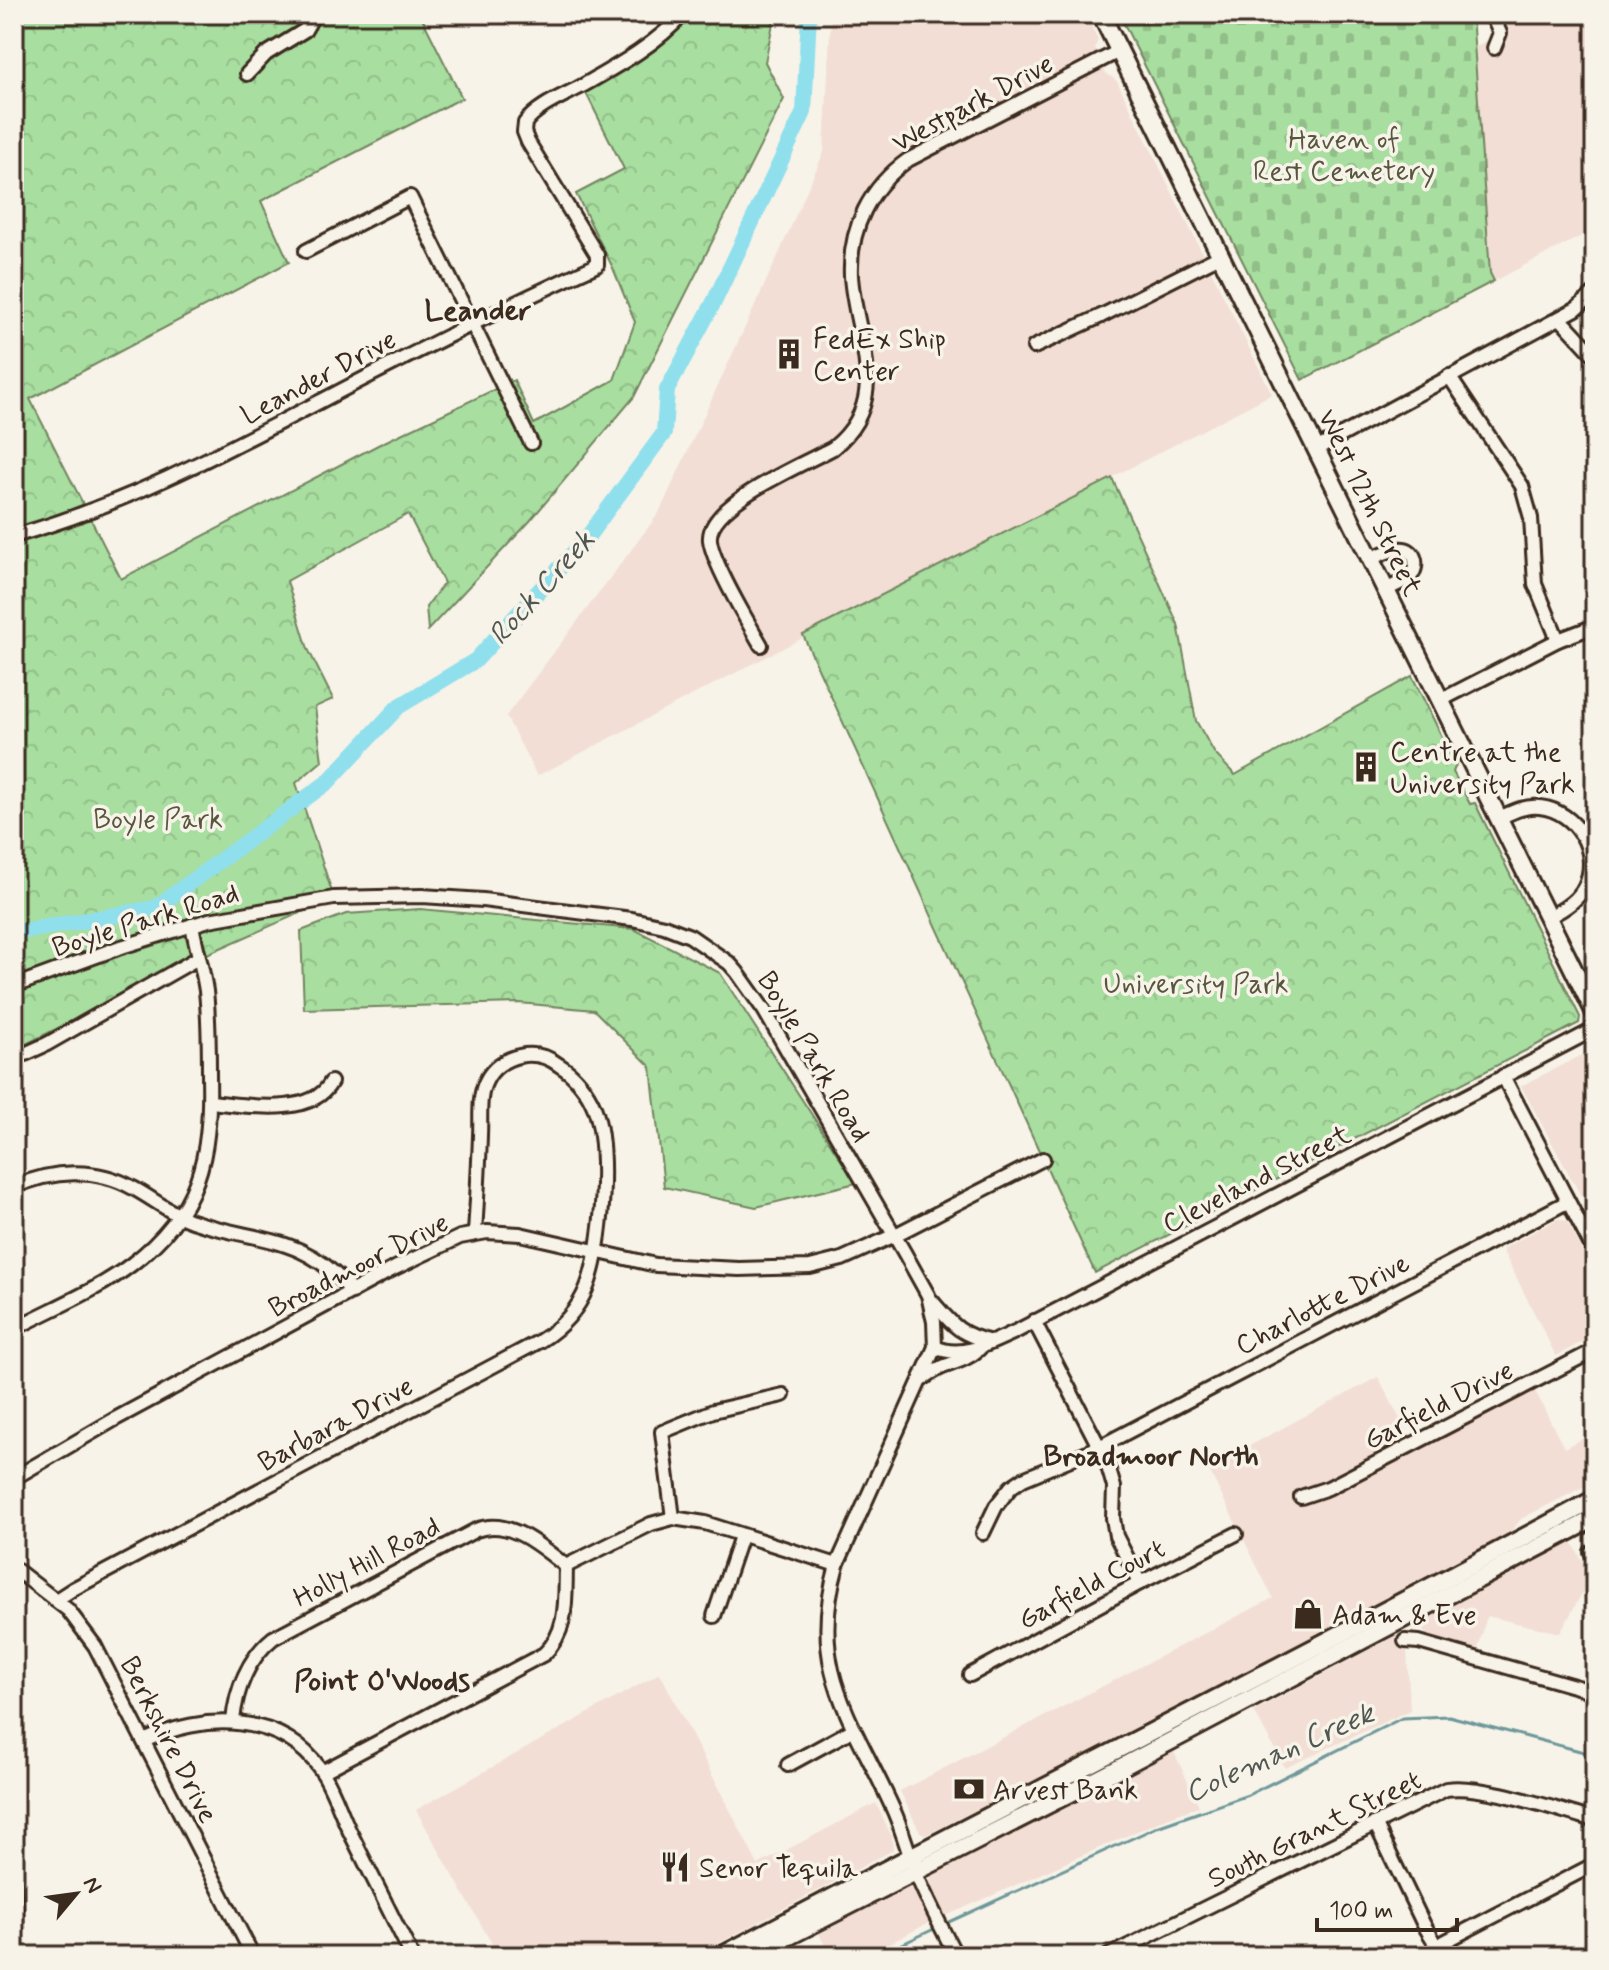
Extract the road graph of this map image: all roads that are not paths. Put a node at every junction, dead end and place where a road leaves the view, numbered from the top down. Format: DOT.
graph roads {
  1 [pos="314,14"];
  2 [pos="683,14"];
  3 [pos="1101,14"];
  4 [pos="1491,14"];
  5 [pos="1494,48"];
  6 [pos="1119,51"];
  7 [pos="247,74"];
  8 [pos="306,251"];
  9 [pos="1220,256"];
  10 [pos="1593,300"];
  11 [pos="1560,318"];
  12 [pos="474,324"];
  13 [pos="1034,347"];
  14 [pos="1595,356"];
  15 [pos="1449,376"];
  16 [pos="531,443"];
  17 [pos="1316,449"];
  18 [pos="14,536"];
  19 [pos="1370,559"];
  20 [pos="1385,590"];
  21 [pos="1595,626"];
  22 [pos="1558,640"];
  23 [pos="761,645"];
  24 [pos="1441,700"];
  25 [pos="1499,818"];
  26 [pos="1548,917"];
  27 [pos="192,925"];
  28 [pos="198,958"];
  29 [pos="14,986"];
  30 [pos="1595,1013"];
  31 [pos="1595,1029"];
  32 [pos="14,1059"];
  33 [pos="1503,1076"];
  34 [pos="331,1082"];
  35 [pos="210,1102"];
  36 [pos="1043,1159"];
  37 [pos="14,1187"];
  38 [pos="1567,1202"];
  39 [pos="180,1214"];
  40 [pos="475,1233"];
  41 [pos="895,1235"];
  42 [pos="596,1251"];
  43 [pos="1595,1253"];
  44 [pos="352,1292"];
  45 [pos="928,1295"];
  46 [pos="1034,1321"];
  47 [pos="14,1329"];
  48 [pos="986,1345"];
  49 [pos="935,1347"];
  50 [pos="1595,1350"];
  51 [pos="917,1384"];
  52 [pos="783,1395"];
  53 [pos="1099,1447"];
  54 [pos="14,1478"];
  55 [pos="1301,1497"];
  56 [pos="1595,1499"];
  57 [pos="673,1518"];
  58 [pos="1595,1518"];
  59 [pos="983,1533"];
  60 [pos="1236,1534"];
  61 [pos="741,1536"];
  62 [pos="837,1565"];
  63 [pos="566,1566"];
  64 [pos="14,1568"];
  65 [pos="1140,1583"];
  66 [pos="56,1600"];
  67 [pos="714,1616"];
  68 [pos="1405,1641"];
  69 [pos="970,1675"];
  70 [pos="1595,1692"];
  71 [pos="233,1721"];
  72 [pos="854,1729"];
  73 [pos="144,1741"];
  74 [pos="788,1765"];
  75 [pos="322,1772"];
  76 [pos="1595,1820"];
  77 [pos="1375,1823"];
  78 [pos="913,1864"];
  79 [pos="1595,1864"];
  80 [pos="14,1881"];
  81 [pos="1439,1955"];
  82 [pos="18,1956"];
  83 [pos="253,1956"];
  84 [pos="412,1956"];
  85 [pos="721,1956"];
  86 [pos="750,1956"];
  87 [pos="956,1956"];
  88 [pos="1108,1956"];
  1 -- 7 [label="street"];
  2 -- 12 [label="street, Leander Drive"];
  3 -- 6 [label="main road, West 12th Street"];
  4 -- 5 [label="street"];
  6 -- 9 [label="main road, West 12th Street"];
  6 -- 23 [label="street, Westpark Drive"];
  8 -- 12 [label="street"];
  9 -- 13 [label="street"];
  9 -- 17 [label="main road, West 12th Street"];
  10 -- 11 [label="street"];
  11 -- 14 [label="street"];
  11 -- 15 [label="street"];
  12 -- 16 [label="street"];
  12 -- 18 [label="street, Leander Drive"];
  15 -- 17 [label="street"];
  15 -- 22 [label="street"];
  17 -- 19 [label="main road, West 12th Street"];
  19 -- 20 [label="main road, West 12th Street"];
  19 -- 20 [label="street"];
  20 -- 24 [label="main road, West 12th Street"];
  21 -- 22 [label="street"];
  22 -- 24 [label="street"];
  24 -- 25 [label="main road, West 12th Street"];
  25 -- 26 [label="main road, West 12th Street"];
  25 -- 26 [label="street"];
  26 -- 30 [label="main road, West 12th Street"];
  27 -- 28 [label="street"];
  27 -- 29 [label="street, Boyle Park Road"];
  27 -- 41 [label="street, Boyle Park Road"];
  28 -- 32 [label="street"];
  28 -- 35 [label="street"];
  31 -- 33 [label="street, Cleveland Street"];
  33 -- 38 [label="street"];
  33 -- 46 [label="street, Cleveland Street"];
  34 -- 35 [label="street"];
  35 -- 39 [label="street"];
  36 -- 41 [label="street, Broadmoor Drive"];
  37 -- 39 [label="street"];
  38 -- 43 [label="street"];
  38 -- 53 [label="street, Charlotte Drive"];
  39 -- 44 [label="street"];
  39 -- 47 [label="street"];
  40 -- 42 [label="street, Broadmoor Drive"];
  40 -- 42 [label="street, Barbara Drive"];
  40 -- 44 [label="street, Broadmoor Drive"];
  41 -- 42 [label="street, Broadmoor Drive"];
  41 -- 45 [label="street, Boyle Park Road"];
  42 -- 66 [label="street, Barbara Drive"];
  44 -- 54 [label="street, Broadmoor Drive"];
  45 -- 48 [label="street"];
  45 -- 49 [label="street, Boyle Park Road"];
  46 -- 48 [label="street, Cleveland Street"];
  46 -- 53 [label="street"];
  48 -- 49 [label="street, Cleveland Street"];
  48 -- 51 [label="street"];
  49 -- 51 [label="street"];
  50 -- 55 [label="street, Garfield Drive"];
  51 -- 62 [label="street"];
  52 -- 57 [label="street"];
  53 -- 59 [label="street, Charlotte Drive"];
  53 -- 65 [label="street"];
  56 -- 78 [label="main road"];
  57 -- 61 [label="street"];
  57 -- 63 [label="street"];
  58 -- 78 [label="main road"];
  60 -- 65 [label="street, Garfield Court"];
  61 -- 62 [label="street"];
  61 -- 67 [label="street"];
  62 -- 72 [label="street"];
  63 -- 71 [label="street, Holly Hill Road"];
  63 -- 75 [label="street"];
  64 -- 66 [label="street, Berkshire Drive"];
  65 -- 69 [label="street, Garfield Court"];
  66 -- 73 [label="street, Berkshire Drive"];
  68 -- 70 [label="street"];
  71 -- 73 [label="street"];
  71 -- 75 [label="street"];
  72 -- 74 [label="street"];
  72 -- 78 [label="street"];
  73 -- 83 [label="street, Berkshire Drive"];
  75 -- 84 [label="street"];
  76 -- 77 [label="street, South Grant Street"];
  77 -- 81 [label="street"];
  77 -- 88 [label="street, South Grant Street"];
  78 -- 85 [label="main road"];
  78 -- 86 [label="main road"];
  78 -- 87 [label="street"];
  79 -- 81 [label="street"];
  80 -- 82 [label="street"];
}
